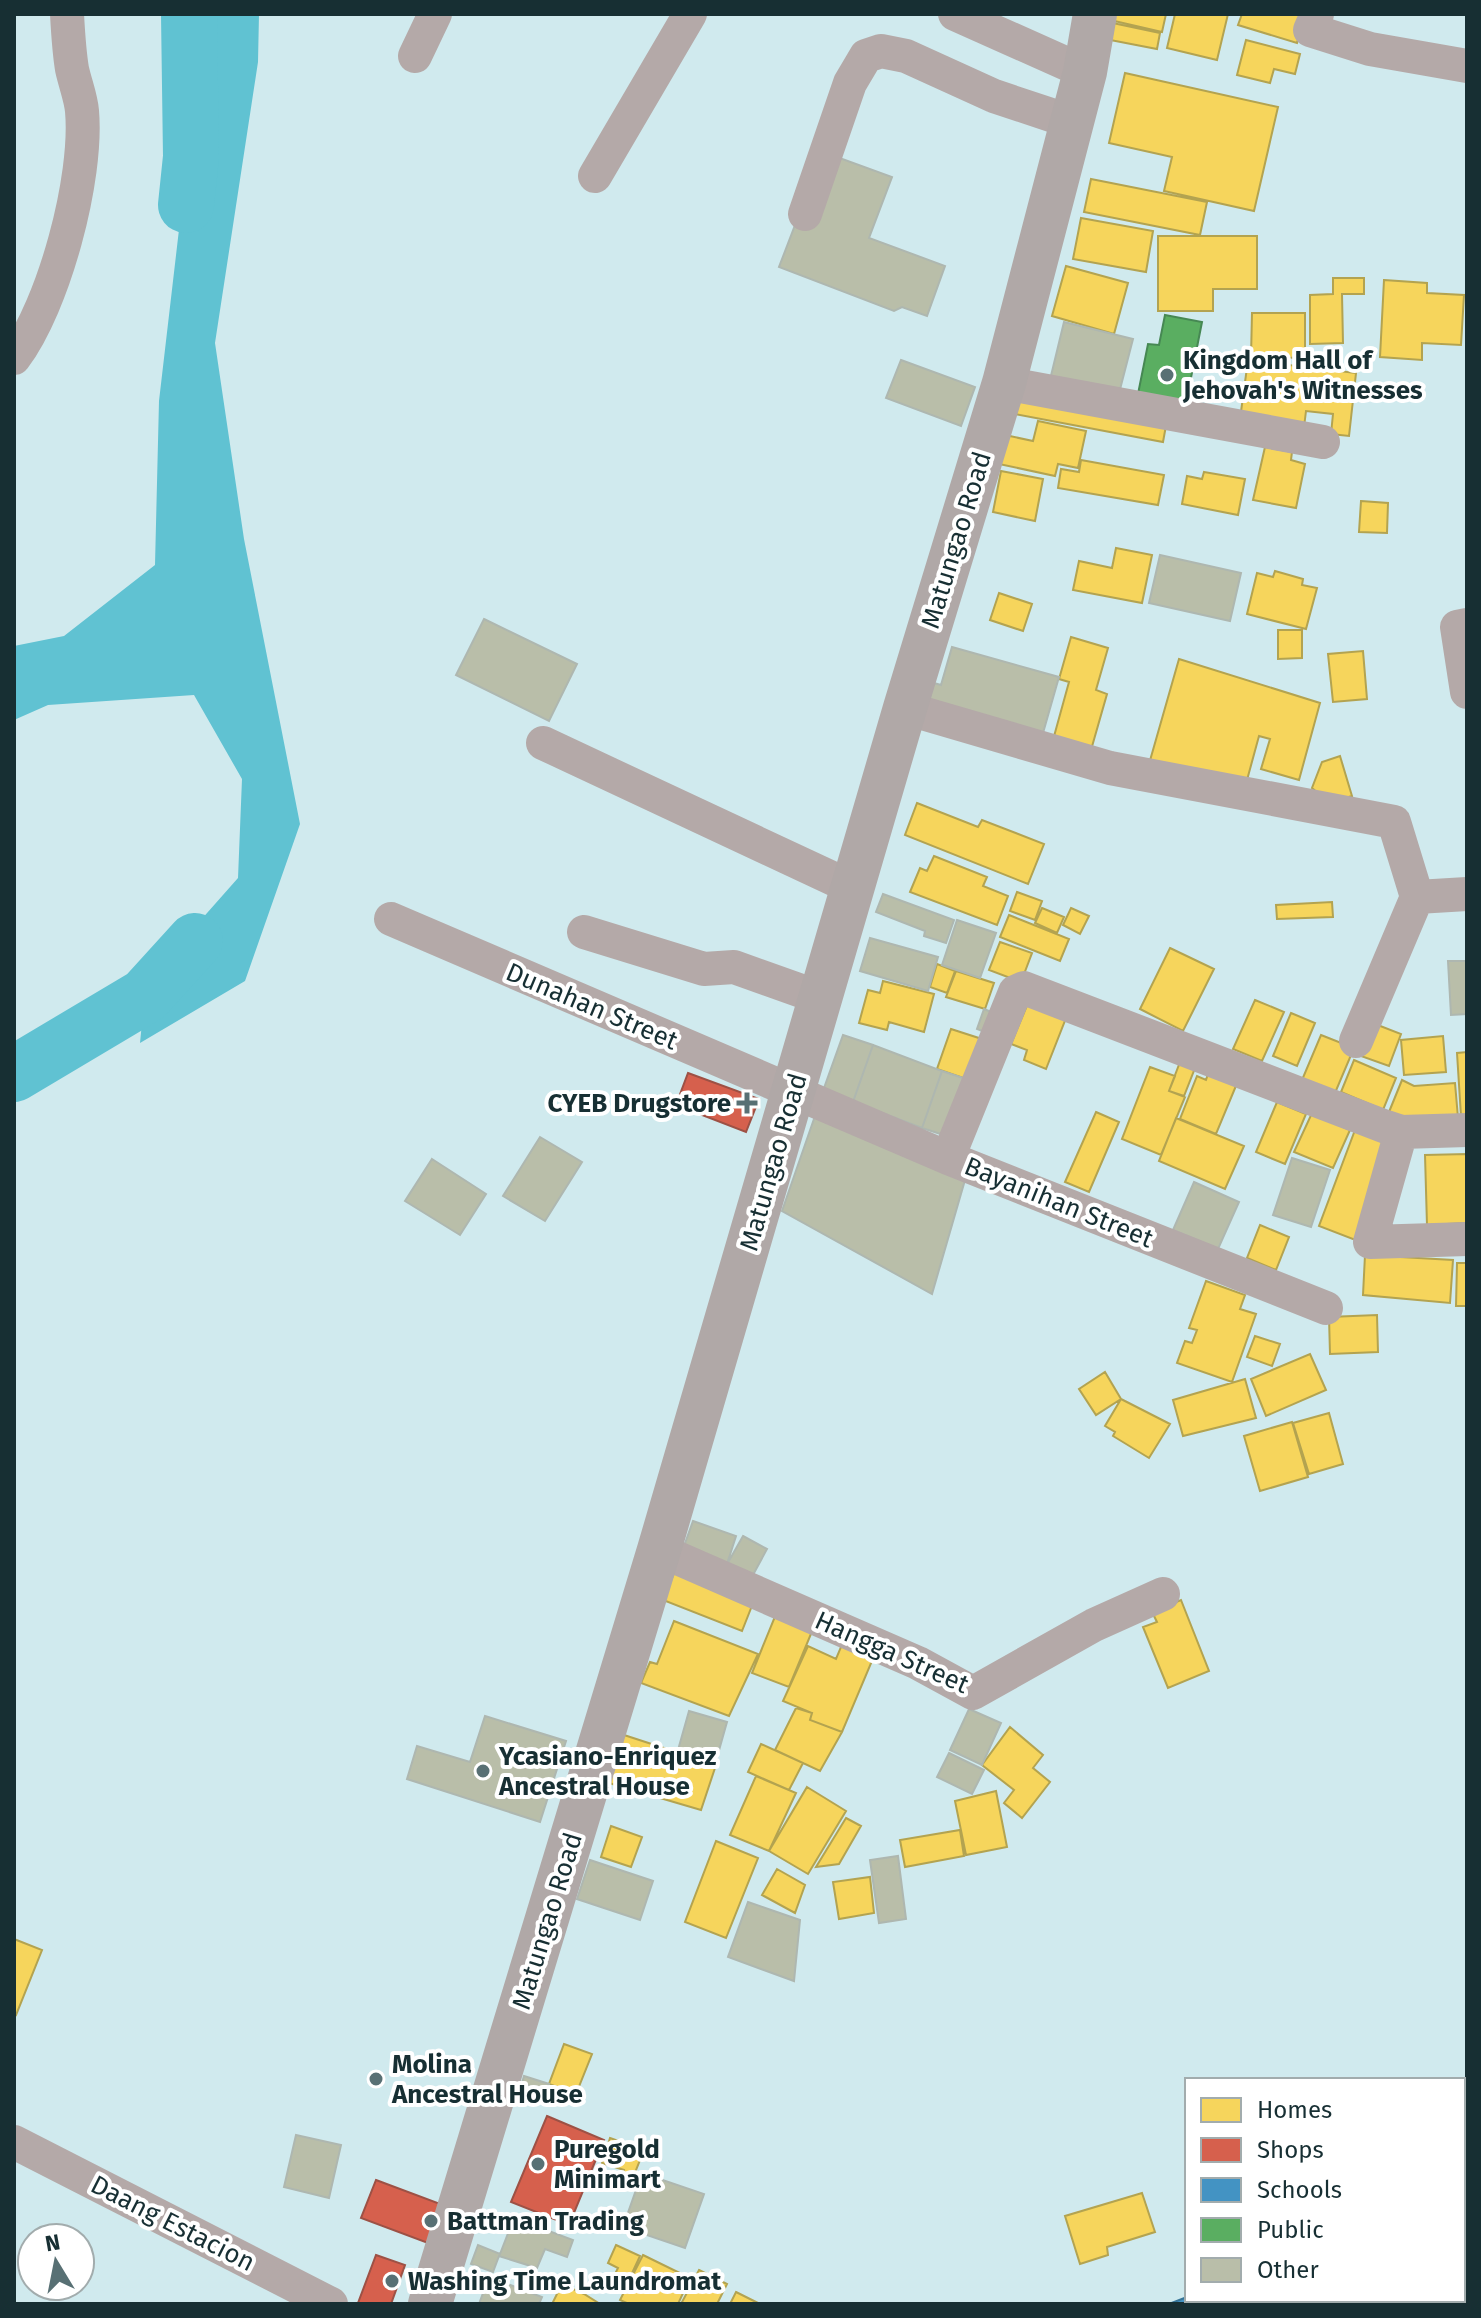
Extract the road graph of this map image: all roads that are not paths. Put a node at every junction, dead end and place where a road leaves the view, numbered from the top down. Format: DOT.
graph roads {
  1 [pos="67,14"];
  2 [pos="435,14"];
  3 [pos="690,14"];
  4 [pos="955,14"];
  5 [pos="1095,14"];
  6 [pos="1317,14"];
  7 [pos="415,56"];
  8 [pos="1467,66"];
  9 [pos="1085,72"];
  10 [pos="1072,122"];
  11 [pos="595,176"];
  12 [pos="805,214"];
  13 [pos="14,358"];
  14 [pos="1004,383"];
  15 [pos="1323,442"];
  16 [pos="1467,625"];
  17 [pos="1467,692"];
  18 [pos="905,708"];
  19 [pos="543,743"];
  20 [pos="853,888"];
  21 [pos="1467,894"];
  22 [pos="1417,897"];
  23 [pos="391,919"];
  24 [pos="584,932"];
  25 [pos="821,998"];
  26 [pos="1356,1041"];
  27 [pos="794,1093"];
  28 [pos="1467,1130"];
  29 [pos="1401,1132"];
  30 [pos="948,1158"];
  31 [pos="1467,1239"];
  32 [pos="1326,1308"];
  33 [pos="659,1550"];
  34 [pos="1163,1594"];
  35 [pos="14,2142"];
  36 [pos="331,2304"];
  37 [pos="430,2304"];
  1 -- 13 [label="street"];
  2 -- 7 [label="street"];
  3 -- 11 [label="street"];
  4 -- 9 [label="street"];
  5 -- 9 [label="main road, Matungao Road"];
  6 -- 8 [label="street"];
  9 -- 10 [label="main road, Matungao Road"];
  10 -- 12 [label="street"];
  10 -- 14 [label="main road, Matungao Road"];
  14 -- 15 [label="street"];
  14 -- 18 [label="main road, Matungao Road"];
  16 -- 17 [label="street"];
  18 -- 20 [label="main road, Matungao Road"];
  18 -- 22 [label="street"];
  19 -- 20 [label="street"];
  20 -- 25 [label="main road, Matungao Road"];
  21 -- 22 [label="street"];
  22 -- 26 [label="street"];
  23 -- 27 [label="street, Dunahan Street"];
  24 -- 25 [label="street"];
  25 -- 27 [label="main road, Matungao Road"];
  27 -- 30 [label="street, Bayanihan Street"];
  27 -- 33 [label="main road, Matungao Road"];
  28 -- 29 [label="street"];
  29 -- 30 [label="street"];
  29 -- 31 [label="street"];
  30 -- 32 [label="street, Bayanihan Street"];
  33 -- 34 [label="street, Hangga Street"];
  33 -- 37 [label="main road, Matungao Road"];
  35 -- 36 [label="street, Daang Estacion"];
}
